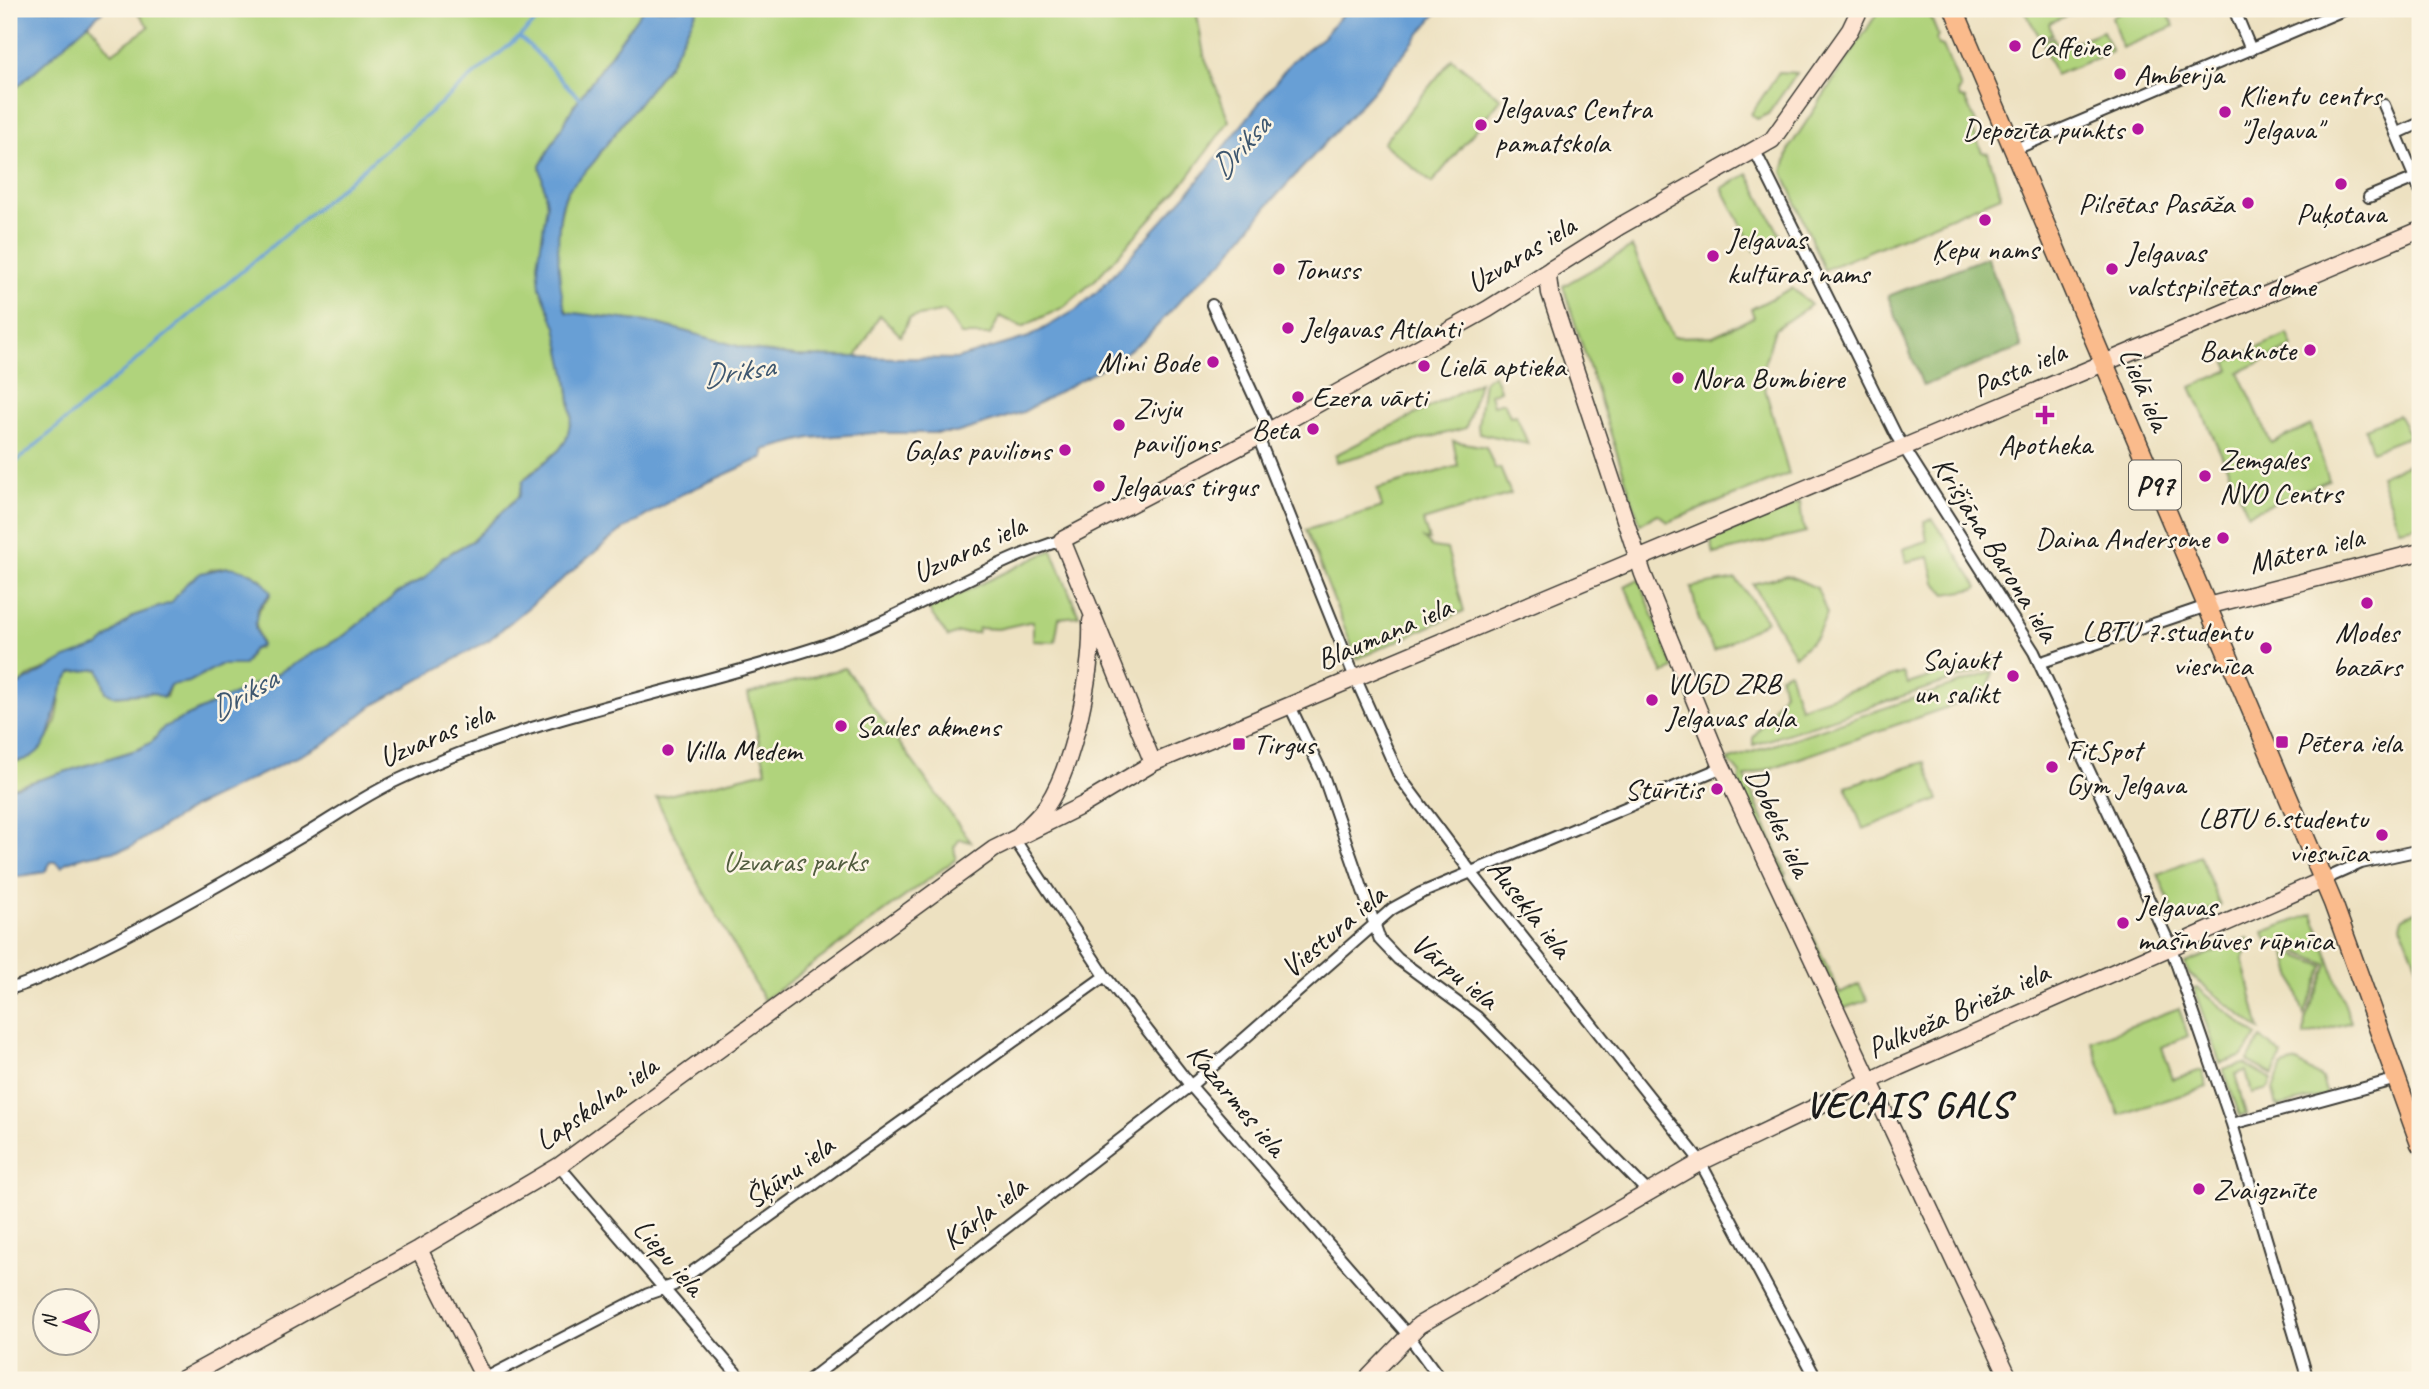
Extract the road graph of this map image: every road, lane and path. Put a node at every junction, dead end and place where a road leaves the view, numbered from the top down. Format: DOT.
graph roads {
  1 [pos="1860,9"];
  2 [pos="1954,9"];
  3 [pos="2234,9"];
  4 [pos="2346,9"];
  5 [pos="2251,50"];
  6 [pos="2384,105"];
  7 [pos="2420,123"];
  8 [pos="2396,134"];
  9 [pos="2013,150"];
  10 [pos="1755,151"];
  11 [pos="2420,155"];
  12 [pos="2407,160"];
  13 [pos="2415,178"];
  14 [pos="2420,190"];
  15 [pos="2369,197"];
  16 [pos="2420,230"];
  17 [pos="1551,269"];
  18 [pos="1212,305"];
  19 [pos="2104,364"];
  20 [pos="1264,433"];
  21 [pos="1903,447"];
  22 [pos="1062,540"];
  23 [pos="2420,552"];
  24 [pos="1638,557"];
  25 [pos="2207,606"];
  26 [pos="1091,609"];
  27 [pos="2039,663"];
  28 [pos="1117,674"];
  29 [pos="1355,676"];
  30 [pos="1089,680"];
  31 [pos="1289,704"];
  32 [pos="1153,763"];
  33 [pos="1723,767"];
  34 [pos="1017,836"];
  35 [pos="2420,850"];
  36 [pos="1471,872"];
  37 [pos="2323,880"];
  38 [pos="1374,925"];
  39 [pos="2170,945"];
  40 [pos="1105,976"];
  41 [pos="9,989"];
  42 [pos="2397,1079"];
  43 [pos="1870,1081"];
  44 [pos="1190,1085"];
  45 [pos="2232,1124"];
  46 [pos="2420,1144"];
  47 [pos="1700,1162"];
  48 [pos="559,1166"];
  49 [pos="1647,1191"];
  50 [pos="419,1249"];
  51 [pos="663,1287"];
  52 [pos="1408,1335"];
  53 [pos="485,1379"];
  54 [pos="181,1380"];
  55 [pos="742,1380"];
  56 [pos="809,1380"];
  57 [pos="1366,1380"];
  58 [pos="1441,1380"];
  59 [pos="1817,1380"];
  60 [pos="2010,1380"];
  61 [pos="2308,1380"];
  1 -- 10 [label="main road, Uzvaras iela"];
  2 -- 9 [label="main road, Lielā iela / P97"];
  3 -- 5 [label="street"];
  4 -- 5 [label="street"];
  5 -- 9 [label="street"];
  6 -- 8 [label="street"];
  7 -- 8 [label="street"];
  8 -- 12 [label="street"];
  9 -- 19 [label="main road, Lielā iela / P97"];
  10 -- 17 [label="main road, Uzvaras iela"];
  10 -- 21 [label="street, Krišjāņa Barona iela"];
  11 -- 12 [label="street"];
  12 -- 13 [label="street"];
  13 -- 14 [label="street"];
  13 -- 15 [label="street"];
  16 -- 19 [label="main road, Pasta iela"];
  17 -- 20 [label="main road, Uzvaras iela"];
  17 -- 24 [label="main road, Dobeles iela"];
  18 -- 20 [label="street, Ausekļa iela"];
  19 -- 21 [label="main road, Pasta iela"];
  19 -- 25 [label="main road, Lielā iela / P97"];
  20 -- 22 [label="main road, Uzvaras iela"];
  20 -- 29 [label="street, Ausekļa iela"];
  21 -- 24 [label="main road, Pasta iela"];
  21 -- 27 [label="street, Krišjāņa Barona iela"];
  22 -- 26 [label="main road, Lapskalna iela"];
  22 -- 41 [label="street, Uzvaras iela"];
  23 -- 25 [label="main road, Mātera iela"];
  24 -- 29 [label="main road, Blaumaņa iela"];
  24 -- 33 [label="main road, Dobeles iela"];
  25 -- 27 [label="street"];
  25 -- 37 [label="main road, Lielā iela / P97"];
  26 -- 28 [label="main road, Lapskalna iela"];
  26 -- 30 [label="main road, Lapskalna iela"];
  27 -- 39 [label="street, Krišjāņa Barona iela"];
  28 -- 30 [label="main road"];
  28 -- 32 [label="main road, Lapskalna iela"];
  29 -- 31 [label="main road, Blaumaņa iela"];
  29 -- 36 [label="street, Ausekļa iela"];
  30 -- 34 [label="main road, Lapskalna iela"];
  31 -- 32 [label="main road, Blaumaņa iela"];
  31 -- 38 [label="street, Vārpu iela"];
  32 -- 34 [label="main road, Lapskalna iela"];
  33 -- 36 [label="street, Viestura iela"];
  33 -- 43 [label="main road, Dobeles iela"];
  34 -- 40 [label="street, Kazarmes iela"];
  34 -- 48 [label="main road, Lapskalna iela"];
  35 -- 37 [label="street"];
  36 -- 38 [label="street, Viestura iela"];
  36 -- 47 [label="street, Ausekļa iela"];
  37 -- 39 [label="main road, Pulkveža Brieža iela"];
  37 -- 42 [label="main road, Lielā iela / P97"];
  38 -- 44 [label="street, Viestura iela"];
  38 -- 49 [label="street, Vārpu iela"];
  39 -- 43 [label="main road, Pulkveža Brieža iela"];
  39 -- 45 [label="street, Krišjāņa Barona iela"];
  40 -- 44 [label="street, Kazarmes iela"];
  40 -- 51 [label="street, Šķūņu iela"];
  42 -- 45 [label="street"];
  42 -- 46 [label="main road, Lielā iela / P97"];
  43 -- 47 [label="main road, Pulkveža Brieža iela"];
  43 -- 60 [label="main road, Dobeles iela"];
  44 -- 52 [label="street, Kazarmes iela"];
  44 -- 56 [label="street, Kārļa iela"];
  45 -- 61 [label="street, Krišjāņa Barona iela"];
  47 -- 49 [label="main road, Pulkveža Brieža iela"];
  47 -- 59 [label="street, Ausekļa iela"];
  48 -- 50 [label="main road, Lapskalna iela"];
  48 -- 51 [label="street, Liepu iela"];
  49 -- 52 [label="main road, Pulkveža Brieža iela"];
  50 -- 53 [label="main road"];
  50 -- 54 [label="main road, Lapskalna iela"];
  51 -- 53 [label="street, Šķūņu iela"];
  51 -- 55 [label="street, Liepu iela"];
  52 -- 57 [label="main road, Pulkveža Brieža iela"];
  52 -- 58 [label="street, Kazarmes iela"];
}
